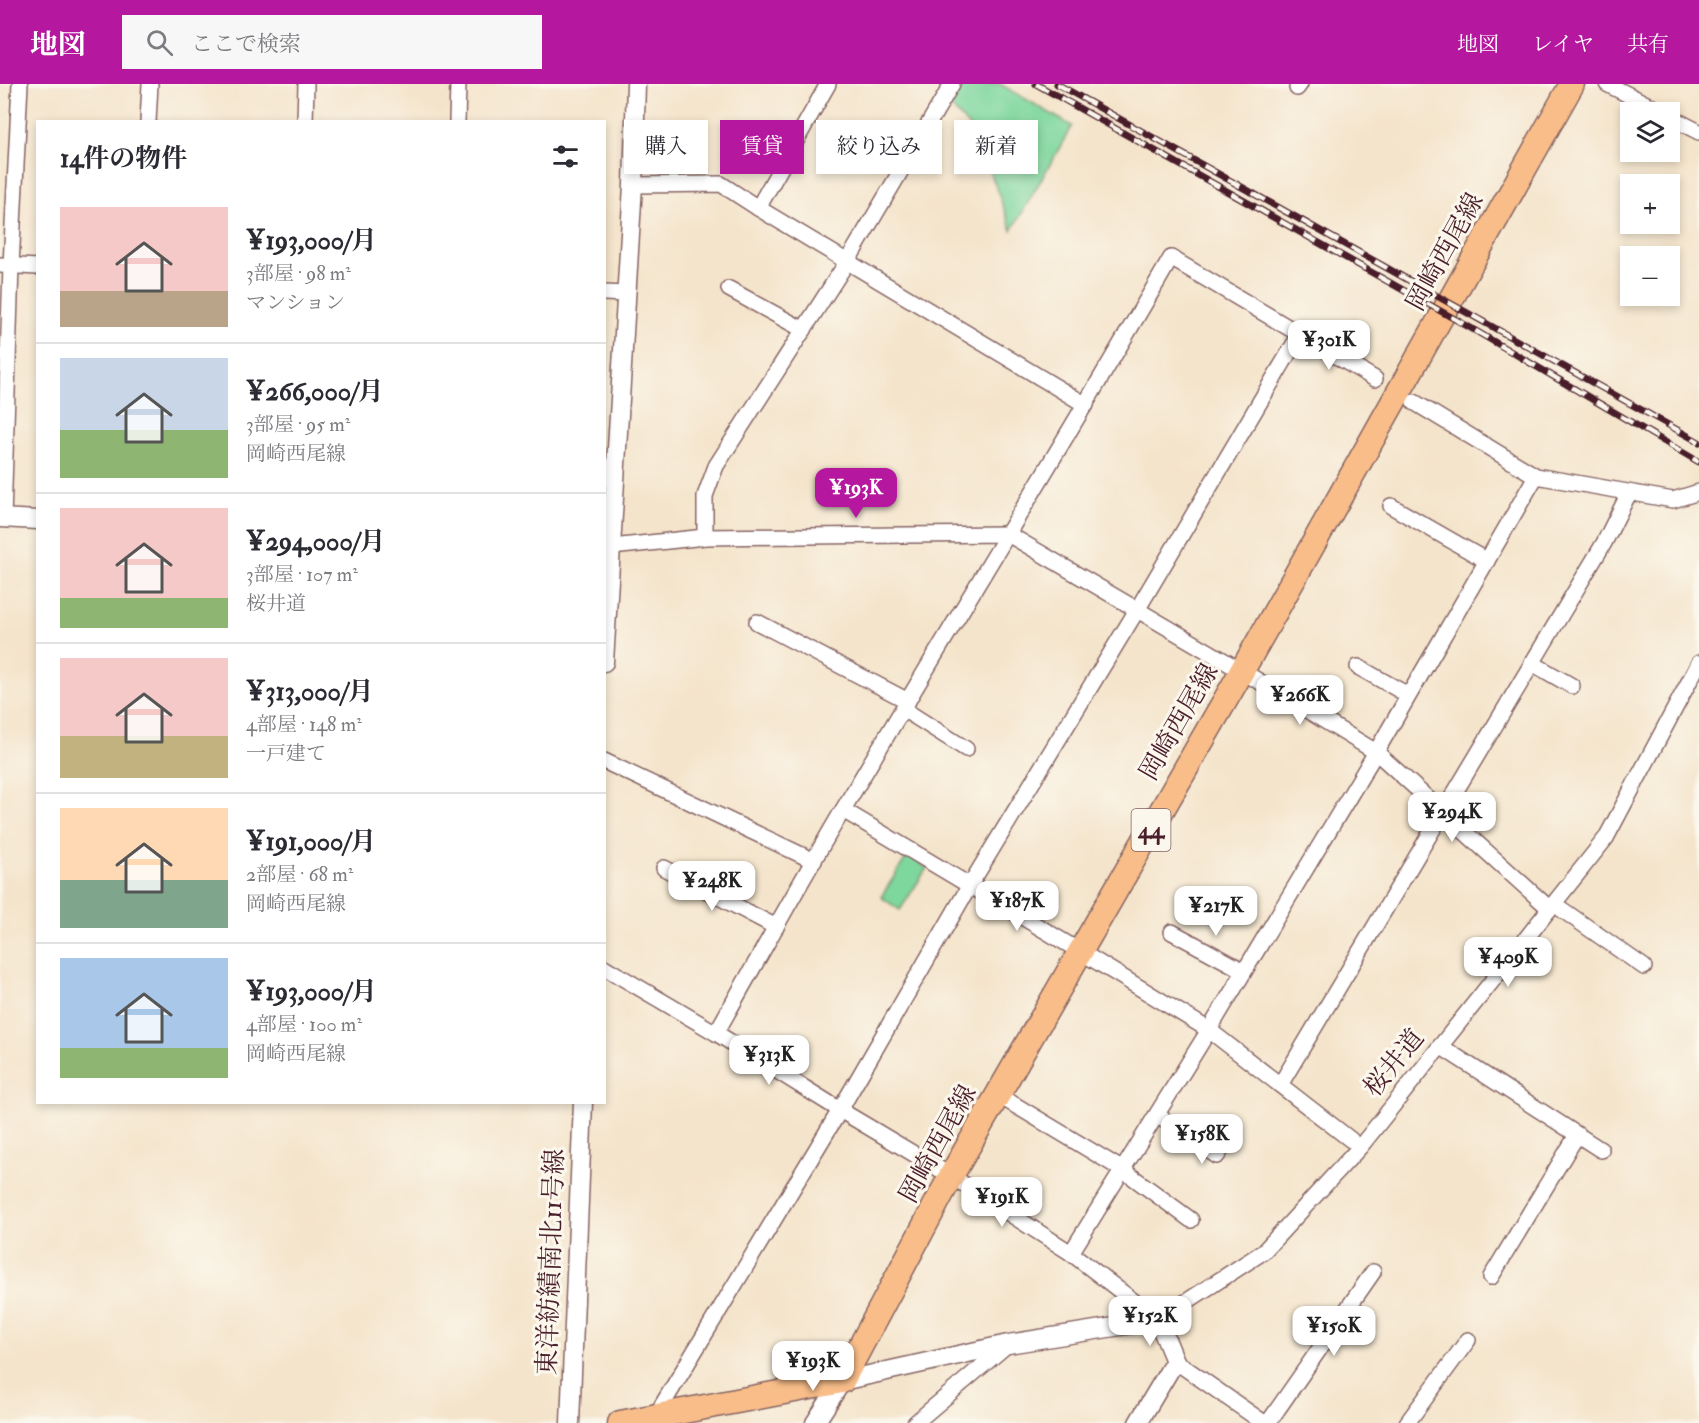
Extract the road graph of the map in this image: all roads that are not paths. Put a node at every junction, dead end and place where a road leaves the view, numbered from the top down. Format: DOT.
graph roads {
  1 [pos="20,84"];
  2 [pos="150,84"];
  3 [pos="306,84"];
  4 [pos="458,84"];
  5 [pos="636,84"];
  6 [pos="828,84"];
  7 [pos="952,84"];
  8 [pos="1572,84"];
  9 [pos="1607,84"];
  10 [pos="1642,102"];
  11 [pos="148,120"];
  12 [pos="305,120"];
  13 [pos="457,120"];
  14 [pos="1680,122"];
  15 [pos="1699,132"];
  16 [pos="633,185"];
  17 [pos="758,208"];
  18 [pos="848,262"];
  19 [pos="5,266"];
  20 [pos="36,267"];
  21 [pos="729,289"];
  22 [pos="606,293"];
  23 [pos="626,294"];
  24 [pos="804,330"];
  25 [pos="1300,334"];
  26 [pos="1375,380"];
  27 [pos="1414,402"];
  28 [pos="1086,405"];
  29 [pos="1536,476"];
  30 [pos="1699,492"];
  31 [pos="1629,493"];
  32 [pos="1391,506"];
  33 [pos="1,518"];
  34 [pos="36,520"];
  35 [pos="1008,534"];
  36 [pos="705,537"];
  37 [pos="608,547"];
  38 [pos="1487,561"];
  39 [pos="606,604"];
  40 [pos="1137,610"];
  41 [pos="758,622"];
  42 [pos="1532,663"];
  43 [pos="1699,663"];
  44 [pos="1358,667"];
  45 [pos="1241,672"];
  46 [pos="1572,686"];
  47 [pos="1408,695"];
  48 [pos="905,705"];
  49 [pos="966,748"];
  50 [pos="1376,752"];
  51 [pos="606,762"];
  52 [pos="843,810"];
  53 [pos="1443,812"];
  54 [pos="814,861"];
  55 [pos="664,868"];
  56 [pos="970,885"];
  57 [pos="1552,906"];
  58 [pos="776,927"];
  59 [pos="1172,932"];
  60 [pos="1081,952"];
  61 [pos="606,967"];
  62 [pos="1644,967"];
  63 [pos="1244,971"];
  64 [pos="1209,1030"];
  65 [pos="716,1033"];
  66 [pos="1440,1046"];
  67 [pos="1280,1085"];
  68 [pos="998,1095"];
  69 [pos="584,1104"];
  70 [pos="840,1110"];
  71 [pos="1157,1114"];
  72 [pos="1235,1129"];
  73 [pos="1577,1135"];
  74 [pos="1350,1140"];
  75 [pos="1601,1150"];
  76 [pos="1123,1170"];
  77 [pos="951,1176"];
  78 [pos="1191,1220"];
  79 [pos="1071,1253"];
  80 [pos="1373,1272"];
  81 [pos="1491,1277"];
  82 [pos="1158,1320"];
  83 [pos="1468,1340"];
  84 [pos="1008,1344"];
  85 [pos="1175,1361"];
  86 [pos="842,1381"];
  87 [pos="655,1417"];
  88 [pos="570,1423"];
  89 [pos="620,1423"];
  90 [pos="815,1423"];
  91 [pos="915,1423"];
  92 [pos="1138,1423"];
  93 [pos="1266,1423"];
  94 [pos="1407,1423"];
  1 -- 19 [label="street"];
  2 -- 11 [label="street"];
  3 -- 12 [label="street"];
  4 -- 13 [label="street"];
  5 -- 16 [label="street"];
  6 -- 17 [label="street"];
  7 -- 18 [label="street"];
  8 -- 45 [label="main road, 岡崎西尾線 / 44"];
  9 -- 10 [label="street"];
  14 -- 15 [label="street"];
  16 -- 17 [label="street"];
  16 -- 23 [label="street"];
  17 -- 18 [label="street"];
  18 -- 24 [label="street"];
  18 -- 28 [label="street"];
  19 -- 20 [label="street"];
  19 -- 33 [label="street"];
  21 -- 24 [label="street"];
  22 -- 23 [label="street"];
  23 -- 37 [label="street"];
  24 -- 36 [label="street"];
  25 -- 26 [label="street"];
  25 -- 28 [label="street"];
  25 -- 40 [label="street"];
  27 -- 29 [label="street"];
  28 -- 35 [label="street"];
  29 -- 31 [label="street"];
  29 -- 38 [label="street"];
  30 -- 31 [label="street"];
  31 -- 42 [label="street"];
  32 -- 38 [label="street"];
  33 -- 34 [label="street"];
  35 -- 36 [label="street"];
  35 -- 40 [label="street"];
  35 -- 48 [label="street"];
  36 -- 37 [label="street"];
  37 -- 39 [label="street"];
  38 -- 47 [label="street"];
  40 -- 45 [label="street"];
  40 -- 56 [label="street"];
  41 -- 48 [label="street"];
  42 -- 46 [label="street"];
  42 -- 53 [label="street"];
  43 -- 57 [label="street, 桜井道"];
  44 -- 47 [label="street"];
  45 -- 50 [label="street"];
  45 -- 60 [label="main road, 岡崎西尾線 / 44"];
  47 -- 50 [label="street"];
  48 -- 49 [label="street"];
  48 -- 52 [label="street"];
  50 -- 53 [label="street"];
  50 -- 63 [label="street"];
  51 -- 54 [label="street"];
  52 -- 54 [label="street"];
  52 -- 56 [label="street"];
  53 -- 57 [label="street"];
  53 -- 67 [label="street"];
  54 -- 58 [label="street"];
  55 -- 58 [label="street"];
  56 -- 60 [label="street"];
  56 -- 70 [label="street"];
  57 -- 62 [label="street"];
  57 -- 66 [label="street, 桜井道"];
  58 -- 65 [label="street"];
  59 -- 63 [label="street"];
  60 -- 64 [label="street"];
  60 -- 68 [label="main road, 岡崎西尾線 / 44"];
  61 -- 65 [label="street"];
  63 -- 64 [label="street"];
  64 -- 67 [label="street"];
  64 -- 71 [label="street"];
  65 -- 70 [label="street"];
  66 -- 73 [label="street"];
  66 -- 82 [label="street, 桜井道"];
  67 -- 74 [label="street"];
  68 -- 76 [label="street"];
  68 -- 77 [label="main road, 岡崎西尾線 / 44"];
  69 -- 88 [label="street, 東洋紡績南北11号線"];
  70 -- 77 [label="street"];
  70 -- 87 [label="street"];
  71 -- 72 [label="street"];
  71 -- 76 [label="street"];
  73 -- 75 [label="street"];
  73 -- 81 [label="street"];
  76 -- 78 [label="street"];
  76 -- 79 [label="street"];
  77 -- 79 [label="street"];
  77 -- 86 [label="main road, 岡崎西尾線 / 44"];
  79 -- 82 [label="street"];
  80 -- 93 [label="street"];
  82 -- 84 [label="street, 桜井道"];
  82 -- 85 [label="street"];
  83 -- 94 [label="street"];
  84 -- 86 [label="street, 桜井道"];
  84 -- 91 [label="street"];
  85 -- 92 [label="street"];
  85 -- 93 [label="street"];
  86 -- 87 [label="main road"];
  86 -- 90 [label="street"];
  87 -- 89 [label="main road"];
}
